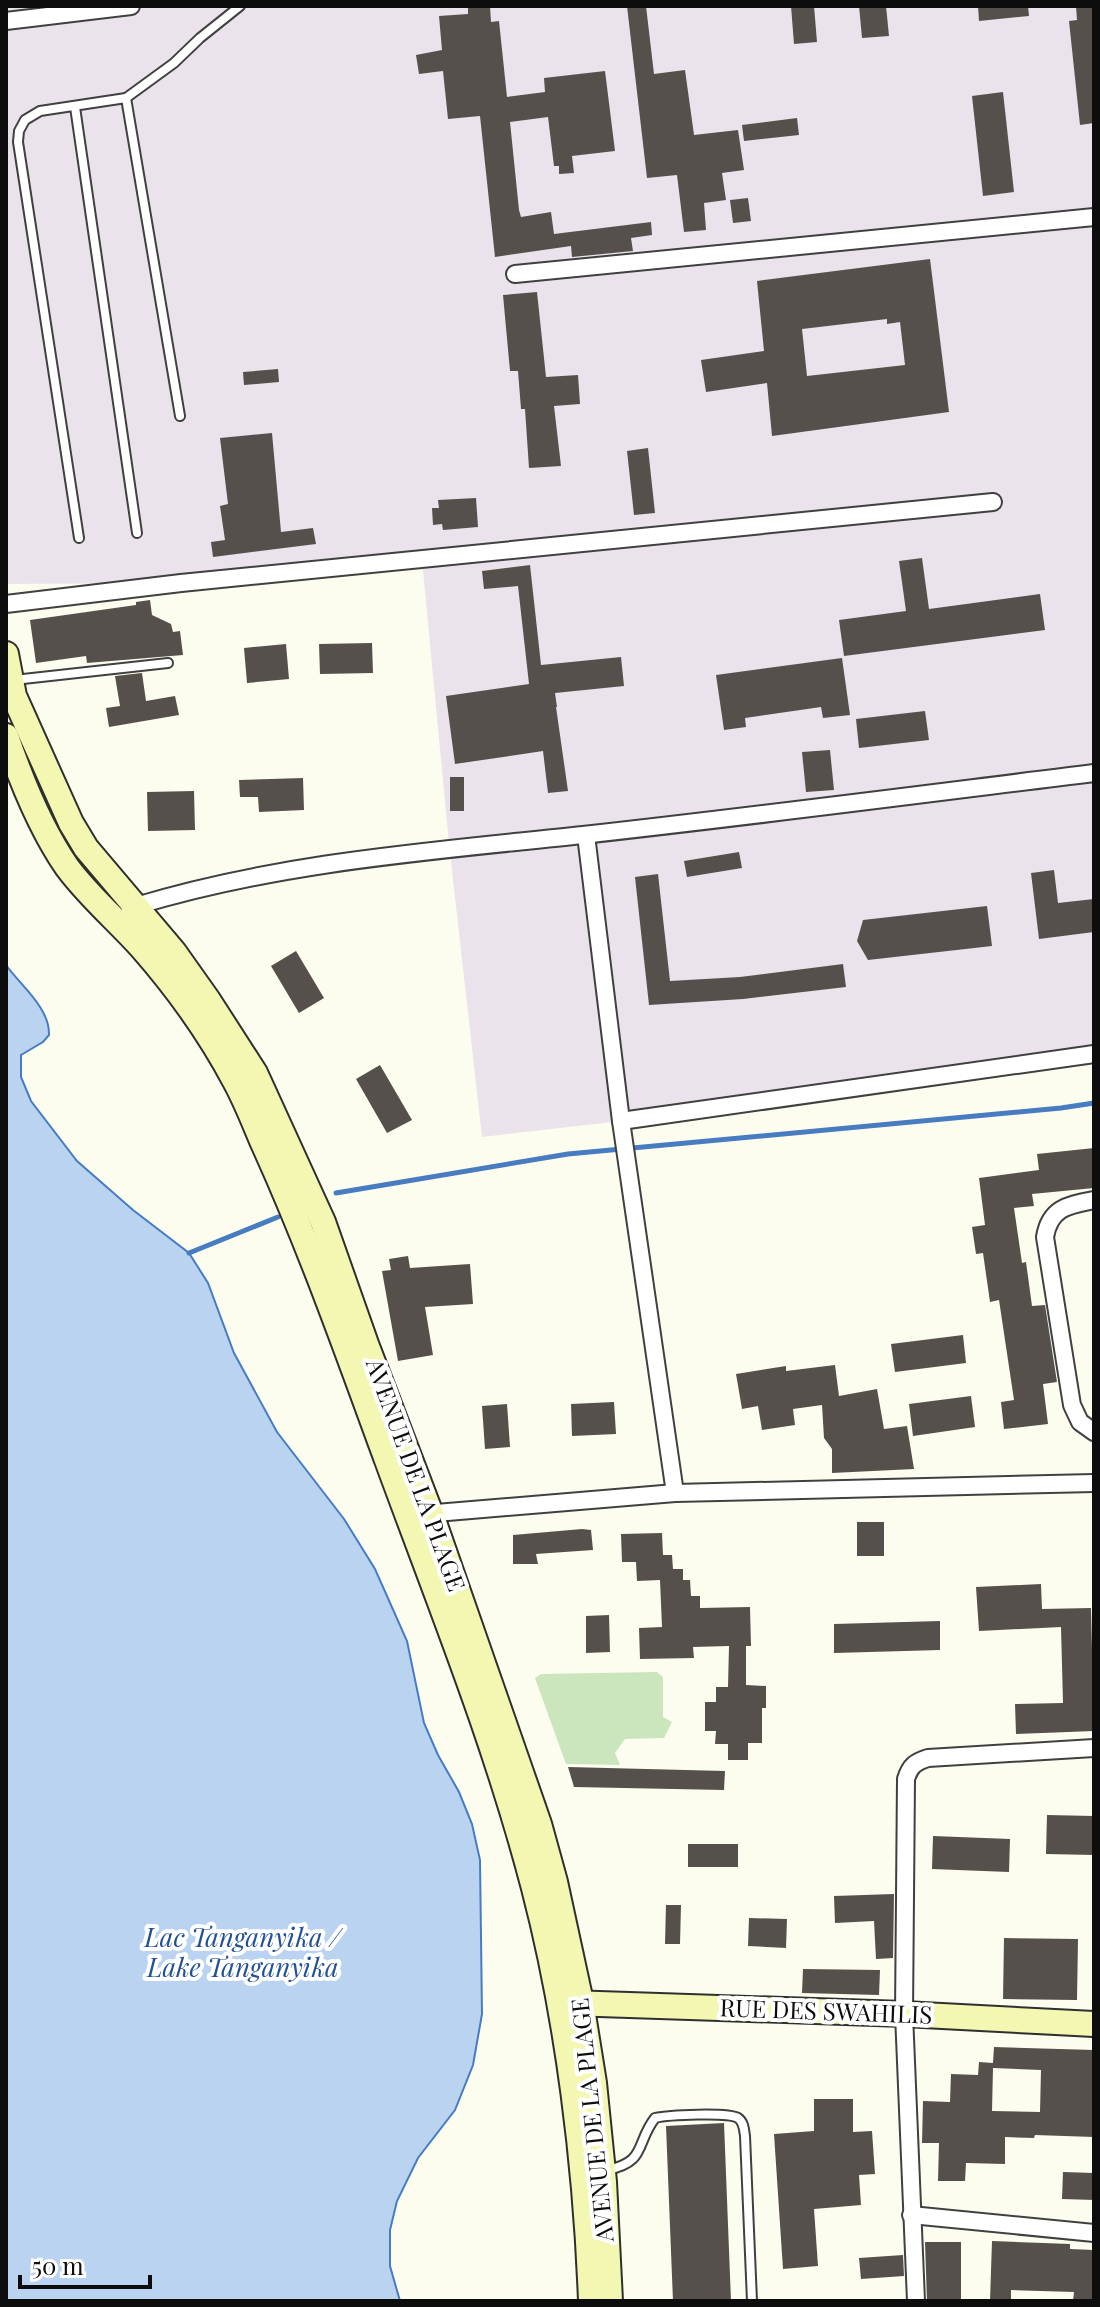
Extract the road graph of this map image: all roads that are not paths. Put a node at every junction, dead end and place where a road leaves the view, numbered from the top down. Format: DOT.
graph roads {
  1 [pos="131,6"];
  2 [pos="240,6"];
  3 [pos="6,21"];
  4 [pos="126,98"];
  5 [pos="75,107"];
  6 [pos="1094,217"];
  7 [pos="515,274"];
  8 [pos="180,416"];
  9 [pos="993,502"];
  10 [pos="137,533"];
  11 [pos="79,538"];
  12 [pos="6,604"];
  13 [pos="6,654"];
  14 [pos="168,663"];
  15 [pos="8,692"];
  16 [pos="16,729"];
  17 [pos="1094,773"];
  18 [pos="586,835"];
  19 [pos="136,906"];
  20 [pos="115,919"];
  21 [pos="1094,1054"];
  22 [pos="623,1128"];
  23 [pos="1094,1200"];
  24 [pos="1094,1432"];
  25 [pos="1094,1483"];
  26 [pos="675,1493"];
  27 [pos="419,1514"];
  28 [pos="1094,1748"];
  29 [pos="570,2002"];
  30 [pos="904,2014"];
  31 [pos="1094,2024"];
  32 [pos="592,2171"];
  33 [pos="911,2215"];
  34 [pos="1094,2233"];
  35 [pos="591,2301"];
  36 [pos="610,2301"];
  37 [pos="752,2301"];
  38 [pos="916,2301"];
  1 -- 3 [label="street"];
  2 -- 4 [label="lane"];
  4 -- 5 [label="lane"];
  4 -- 8 [label="lane"];
  5 -- 10 [label="lane"];
  5 -- 11 [label="lane"];
  6 -- 7 [label="street"];
  9 -- 12 [label="street"];
  13 -- 15 [label="main road, AVENUE DE LA PLAGE"];
  14 -- 15 [label="lane"];
  15 -- 16 [label="main road, AVENUE DE LA PLAGE"];
  16 -- 19 [label="main road, AVENUE DE LA PLAGE"];
  16 -- 20 [label="main road, AVENUE DE LA PLAGE"];
  17 -- 18 [label="street"];
  18 -- 19 [label="street"];
  18 -- 22 [label="street"];
  19 -- 20 [label="street"];
  19 -- 27 [label="main road, AVENUE DE LA PLAGE"];
  20 -- 27 [label="main road, AVENUE DE LA PLAGE"];
  21 -- 22 [label="street"];
  22 -- 26 [label="street"];
  23 -- 24 [label="street"];
  25 -- 26 [label="street"];
  26 -- 27 [label="street"];
  27 -- 29 [label="main road, AVENUE DE LA PLAGE"];
  28 -- 30 [label="street"];
  29 -- 30 [label="main road, RUE DES SWAHILIS"];
  29 -- 32 [label="main road, AVENUE DE LA PLAGE"];
  30 -- 31 [label="main road, RUE DES SWAHILIS"];
  30 -- 33 [label="street"];
  32 -- 35 [label="main road, AVENUE DE LA PLAGE"];
  32 -- 36 [label="main road, AVENUE DE LA PLAGE"];
  32 -- 37 [label="lane"];
  33 -- 34 [label="street"];
  33 -- 38 [label="street"];
}
